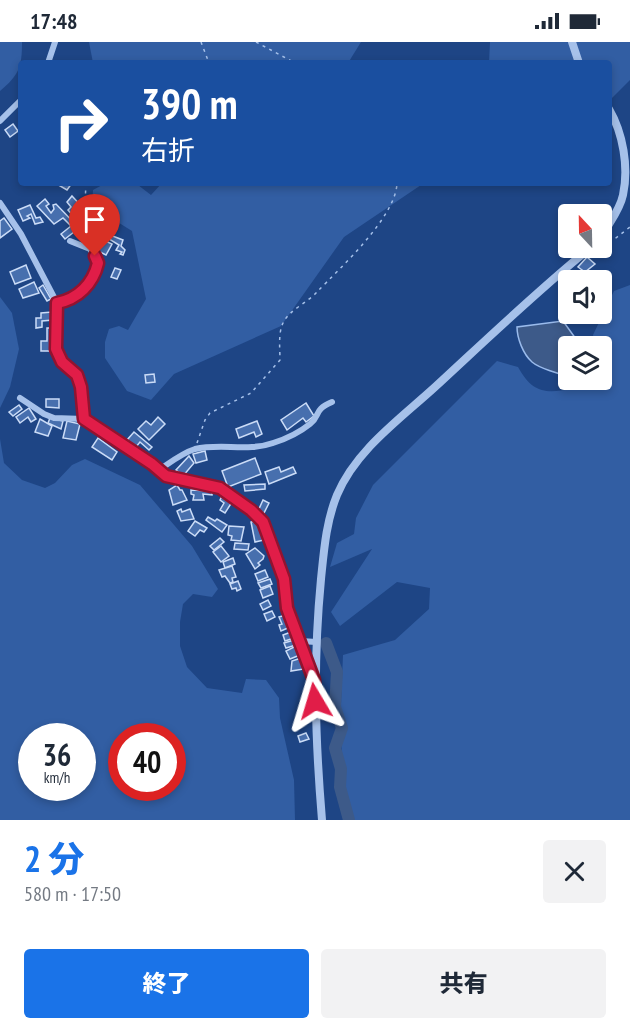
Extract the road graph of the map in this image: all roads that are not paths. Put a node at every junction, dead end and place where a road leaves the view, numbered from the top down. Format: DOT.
graph roads {
  1 [pos="55,42"];
  2 [pos="572,42"];
  3 [pos="49,60"];
  4 [pos="578,60"];
  5 [pos="18,103"];
  6 [pos="612,116"];
  7 [pos="0,121"];
  8 [pos="0,203"];
  9 [pos="612,219"];
  10 [pos="70,241"];
  11 [pos="578,258"];
  12 [pos="57,303"];
  13 [pos="20,398"];
  14 [pos="332,402"];
  15 [pos="84,419"];
  16 [pos="159,470"];
  17 [pos="301,641"];
  18 [pos="316,642"];
  19 [pos="314,680"];
  20 [pos="322,820"];
  1 -- 3 [label="street"];
  2 -- 4 [label="street"];
  5 -- 7 [label="street"];
  6 -- 9 [label="street"];
  8 -- 12 [label="street"];
  10 -- 12 [label="street"];
  11 -- 18 [label="street"];
  12 -- 15 [label="street"];
  13 -- 15 [label="street"];
  14 -- 16 [label="street"];
  15 -- 16 [label="street"];
  16 -- 17 [label="street"];
  17 -- 18 [label="street"];
  17 -- 19 [label="street"];
  18 -- 19 [label="street"];
  19 -- 20 [label="street"];
}
